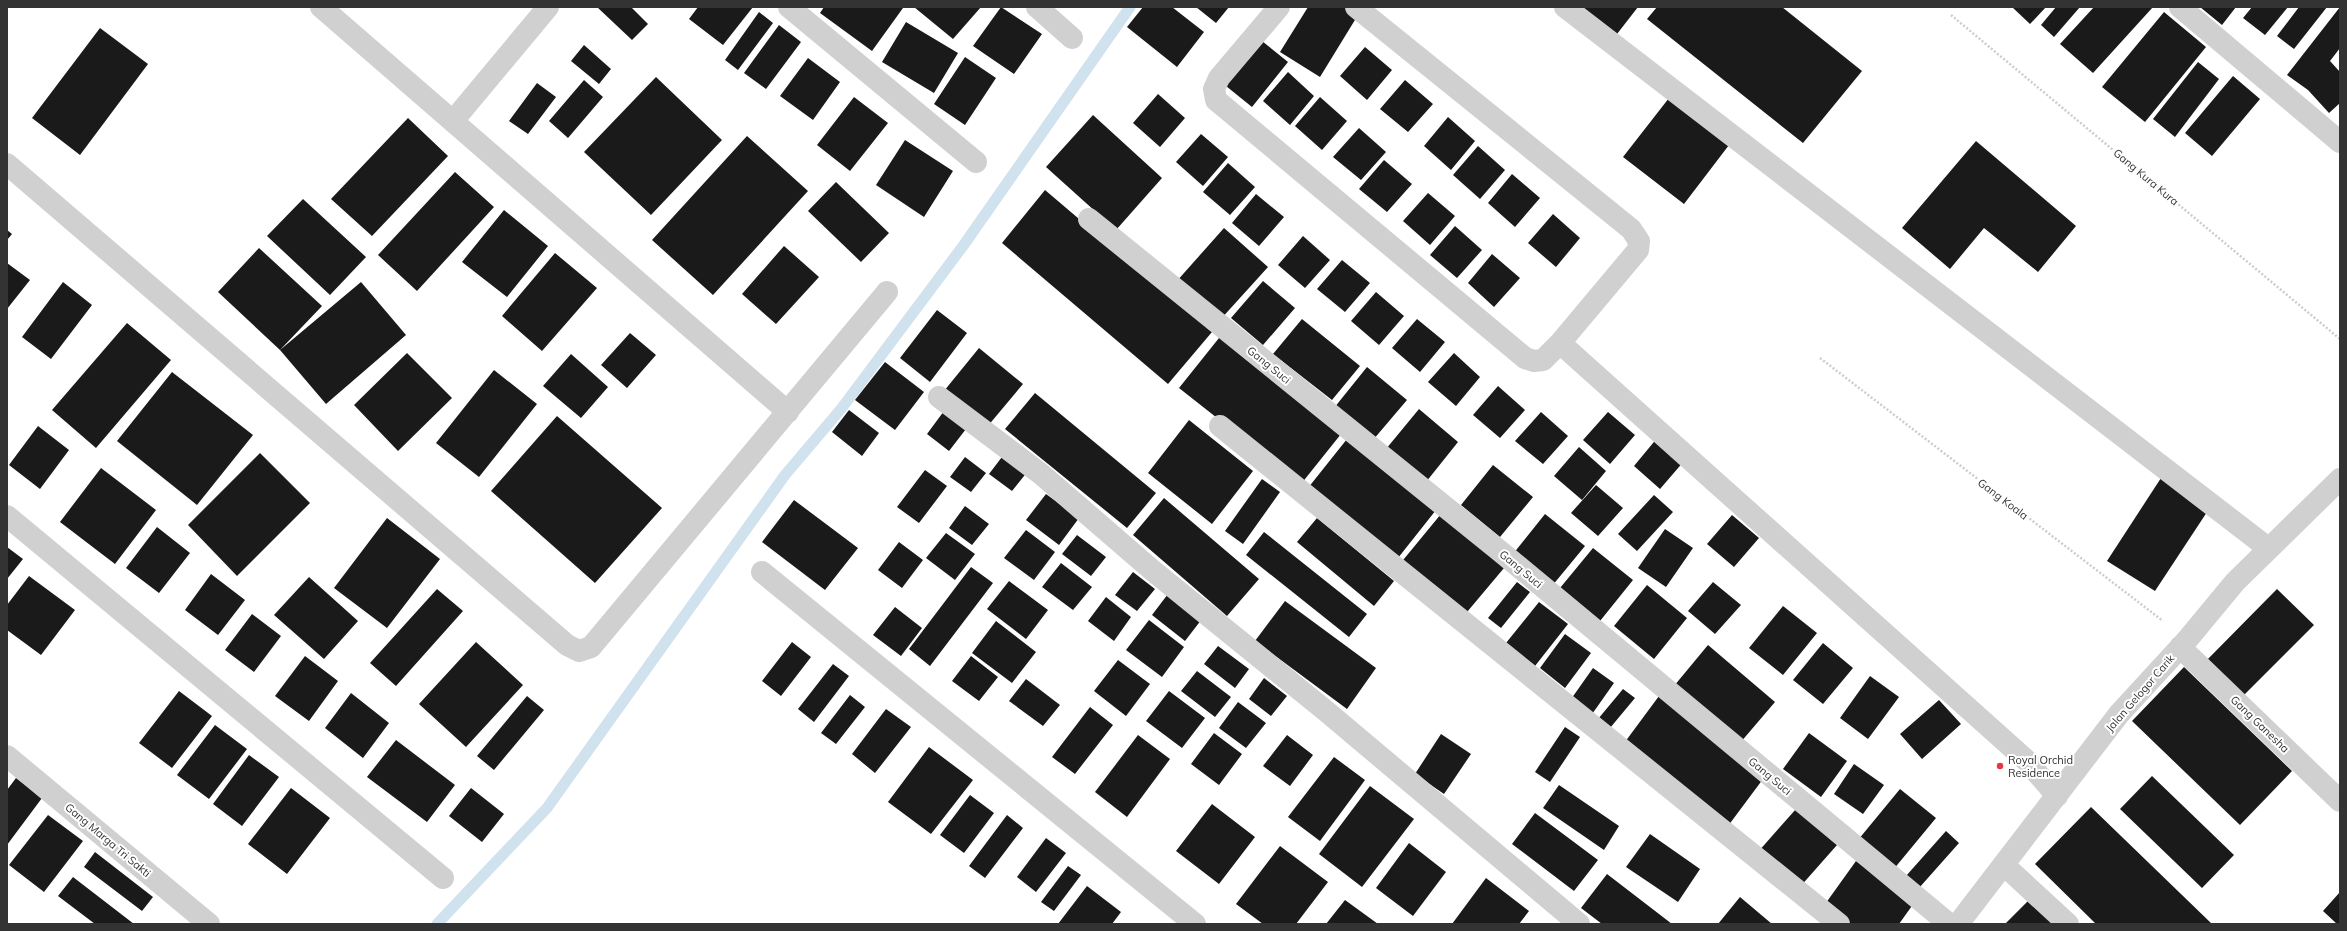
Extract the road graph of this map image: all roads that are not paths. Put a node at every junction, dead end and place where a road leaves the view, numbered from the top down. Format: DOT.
graph roads {
  1 [pos="321,7"];
  2 [pos="548,7"];
  3 [pos="789,7"];
  4 [pos="1036,7"];
  5 [pos="1279,7"];
  6 [pos="1356,7"];
  7 [pos="1564,7"];
  8 [pos="2180,7"];
  9 [pos="1072,38"];
  10 [pos="453,121"];
  11 [pos="2340,142"];
  12 [pos="976,162"];
  13 [pos="7,164"];
  14 [pos="1089,219"];
  15 [pos="887,292"];
  16 [pos="1560,342"];
  17 [pos="939,397"];
  18 [pos="788,412"];
  19 [pos="1220,426"];
  20 [pos="2338,485"];
  21 [pos="7,516"];
  22 [pos="2268,548"];
  23 [pos="762,572"];
  24 [pos="2183,644"];
  25 [pos="7,756"];
  26 [pos="2057,796"];
  27 [pos="2340,801"];
  28 [pos="2005,866"];
  29 [pos="443,878"];
  30 [pos="209,924"];
  31 [pos="1195,924"];
  32 [pos="1579,924"];
  33 [pos="1839,924"];
  34 [pos="1949,924"];
  35 [pos="1958,924"];
  36 [pos="2068,924"];
  1 -- 10 [label="street"];
  2 -- 10 [label="street"];
  3 -- 12 [label="street"];
  4 -- 9 [label="street"];
  5 -- 16 [label="street"];
  6 -- 16 [label="street"];
  7 -- 22 [label="street"];
  8 -- 11 [label="street"];
  10 -- 18 [label="street"];
  13 -- 18 [label="street"];
  14 -- 34 [label="street, Gang Suci"];
  15 -- 18 [label="street"];
  16 -- 26 [label="street"];
  17 -- 32 [label="street"];
  19 -- 33 [label="street"];
  20 -- 22 [label="street, Jalan Gelogor Carik"];
  21 -- 29 [label="street"];
  22 -- 24 [label="street, Jalan Gelogor Carik"];
  23 -- 31 [label="street"];
  24 -- 26 [label="street, Jalan Gelogor Carik"];
  24 -- 27 [label="street, Gang Ganesha"];
  25 -- 30 [label="street, Gang Marga Tri Sakti"];
  26 -- 28 [label="street, Jalan Gelogor Carik"];
  28 -- 35 [label="street, Jalan Gelogor Carik"];
  28 -- 36 [label="street"];
}
